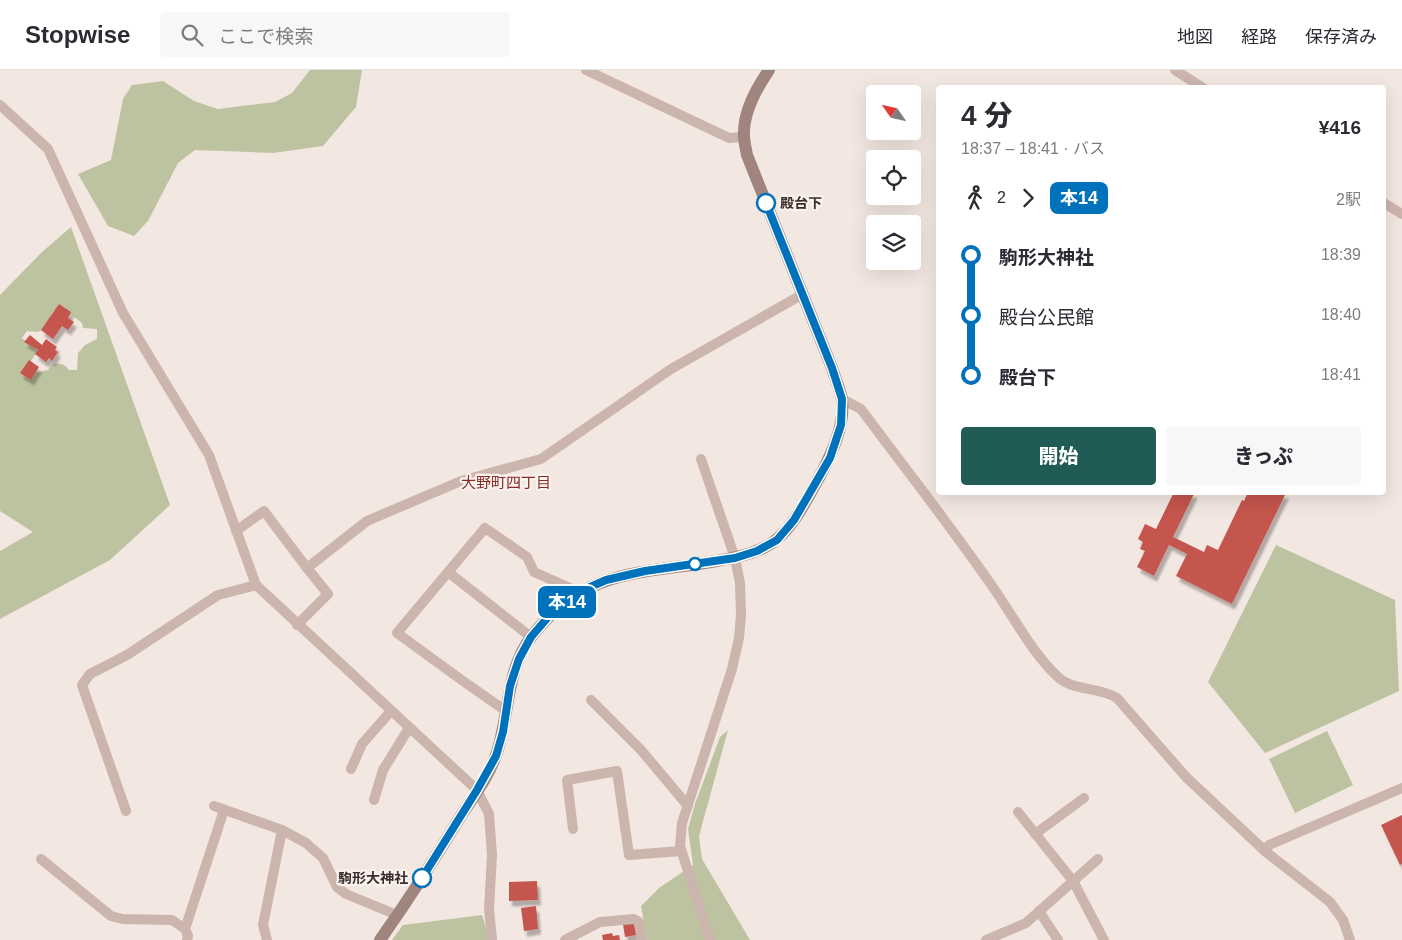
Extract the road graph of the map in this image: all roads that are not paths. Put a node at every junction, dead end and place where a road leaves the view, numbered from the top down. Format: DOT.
graph roads {
  1 [pos="586,70"];
  2 [pos="769,70"];
  3 [pos="1175,70"];
  4 [pos="1198,85"];
  5 [pos="0,105"];
  6 [pos="744,137"];
  7 [pos="1386,204"];
  8 [pos="1402,214"];
  9 [pos="803,294"];
  10 [pos="842,399"];
  11 [pos="701,459"];
  12 [pos="236,531"];
  13 [pos="735,558"];
  14 [pos="307,568"];
  15 [pos="448,572"];
  16 [pos="256,585"];
  17 [pos="579,592"];
  18 [pos="297,624"];
  19 [pos="531,637"];
  20 [pos="591,700"];
  21 [pos="391,711"];
  22 [pos="506,711"];
  23 [pos="409,728"];
  24 [pos="351,769"];
  25 [pos="1402,788"];
  26 [pos="477,790"];
  27 [pos="1084,798"];
  28 [pos="374,800"];
  29 [pos="688,806"];
  30 [pos="126,811"];
  31 [pos="1018,812"];
  32 [pos="573,829"];
  33 [pos="282,830"];
  34 [pos="1035,834"];
  35 [pos="681,851"];
  36 [pos="1266,852"];
  37 [pos="41,859"];
  38 [pos="1098,859"];
  39 [pos="1073,881"];
  40 [pos="1039,911"];
  41 [pos="397,915"];
  42 [pos="185,929"];
  43 [pos="187,940"];
  44 [pos="267,940"];
  45 [pos="380,940"];
  46 [pos="492,940"];
  47 [pos="565,940"];
  48 [pos="642,940"];
  49 [pos="710,940"];
  50 [pos="986,940"];
  51 [pos="1058,940"];
  52 [pos="1104,940"];
  53 [pos="1350,940"];
  1 -- 6 [label="street"];
  2 -- 6 [label="street"];
  3 -- 4 [label="street"];
  5 -- 12 [label="street"];
  6 -- 9 [label="street"];
  7 -- 8 [label="street"];
  9 -- 10 [label="street"];
  9 -- 14 [label="street"];
  10 -- 13 [label="street"];
  10 -- 36 [label="street"];
  11 -- 13 [label="street"];
  12 -- 14 [label="street"];
  12 -- 16 [label="street"];
  13 -- 17 [label="street"];
  13 -- 29 [label="street"];
  14 -- 18 [label="street"];
  15 -- 17 [label="street"];
  15 -- 19 [label="street"];
  15 -- 22 [label="street"];
  16 -- 18 [label="street"];
  16 -- 30 [label="street"];
  17 -- 19 [label="street"];
  18 -- 21 [label="street"];
  19 -- 22 [label="street"];
  20 -- 29 [label="street"];
  21 -- 23 [label="street"];
  21 -- 24 [label="street"];
  22 -- 26 [label="street"];
  23 -- 26 [label="street"];
  23 -- 28 [label="street"];
  25 -- 36 [label="street"];
  26 -- 41 [label="street"];
  26 -- 46 [label="street"];
  27 -- 34 [label="street"];
  29 -- 35 [label="street"];
  31 -- 34 [label="street"];
  32 -- 35 [label="street"];
  33 -- 41 [label="street"];
  33 -- 42 [label="street"];
  33 -- 44 [label="street"];
  34 -- 39 [label="street"];
  35 -- 49 [label="street"];
  36 -- 53 [label="street"];
  37 -- 42 [label="street"];
  38 -- 39 [label="street"];
  39 -- 40 [label="street"];
  39 -- 52 [label="street"];
  40 -- 50 [label="street"];
  40 -- 51 [label="street"];
  41 -- 45 [label="street"];
  42 -- 43 [label="street"];
  47 -- 48 [label="street"];
}
